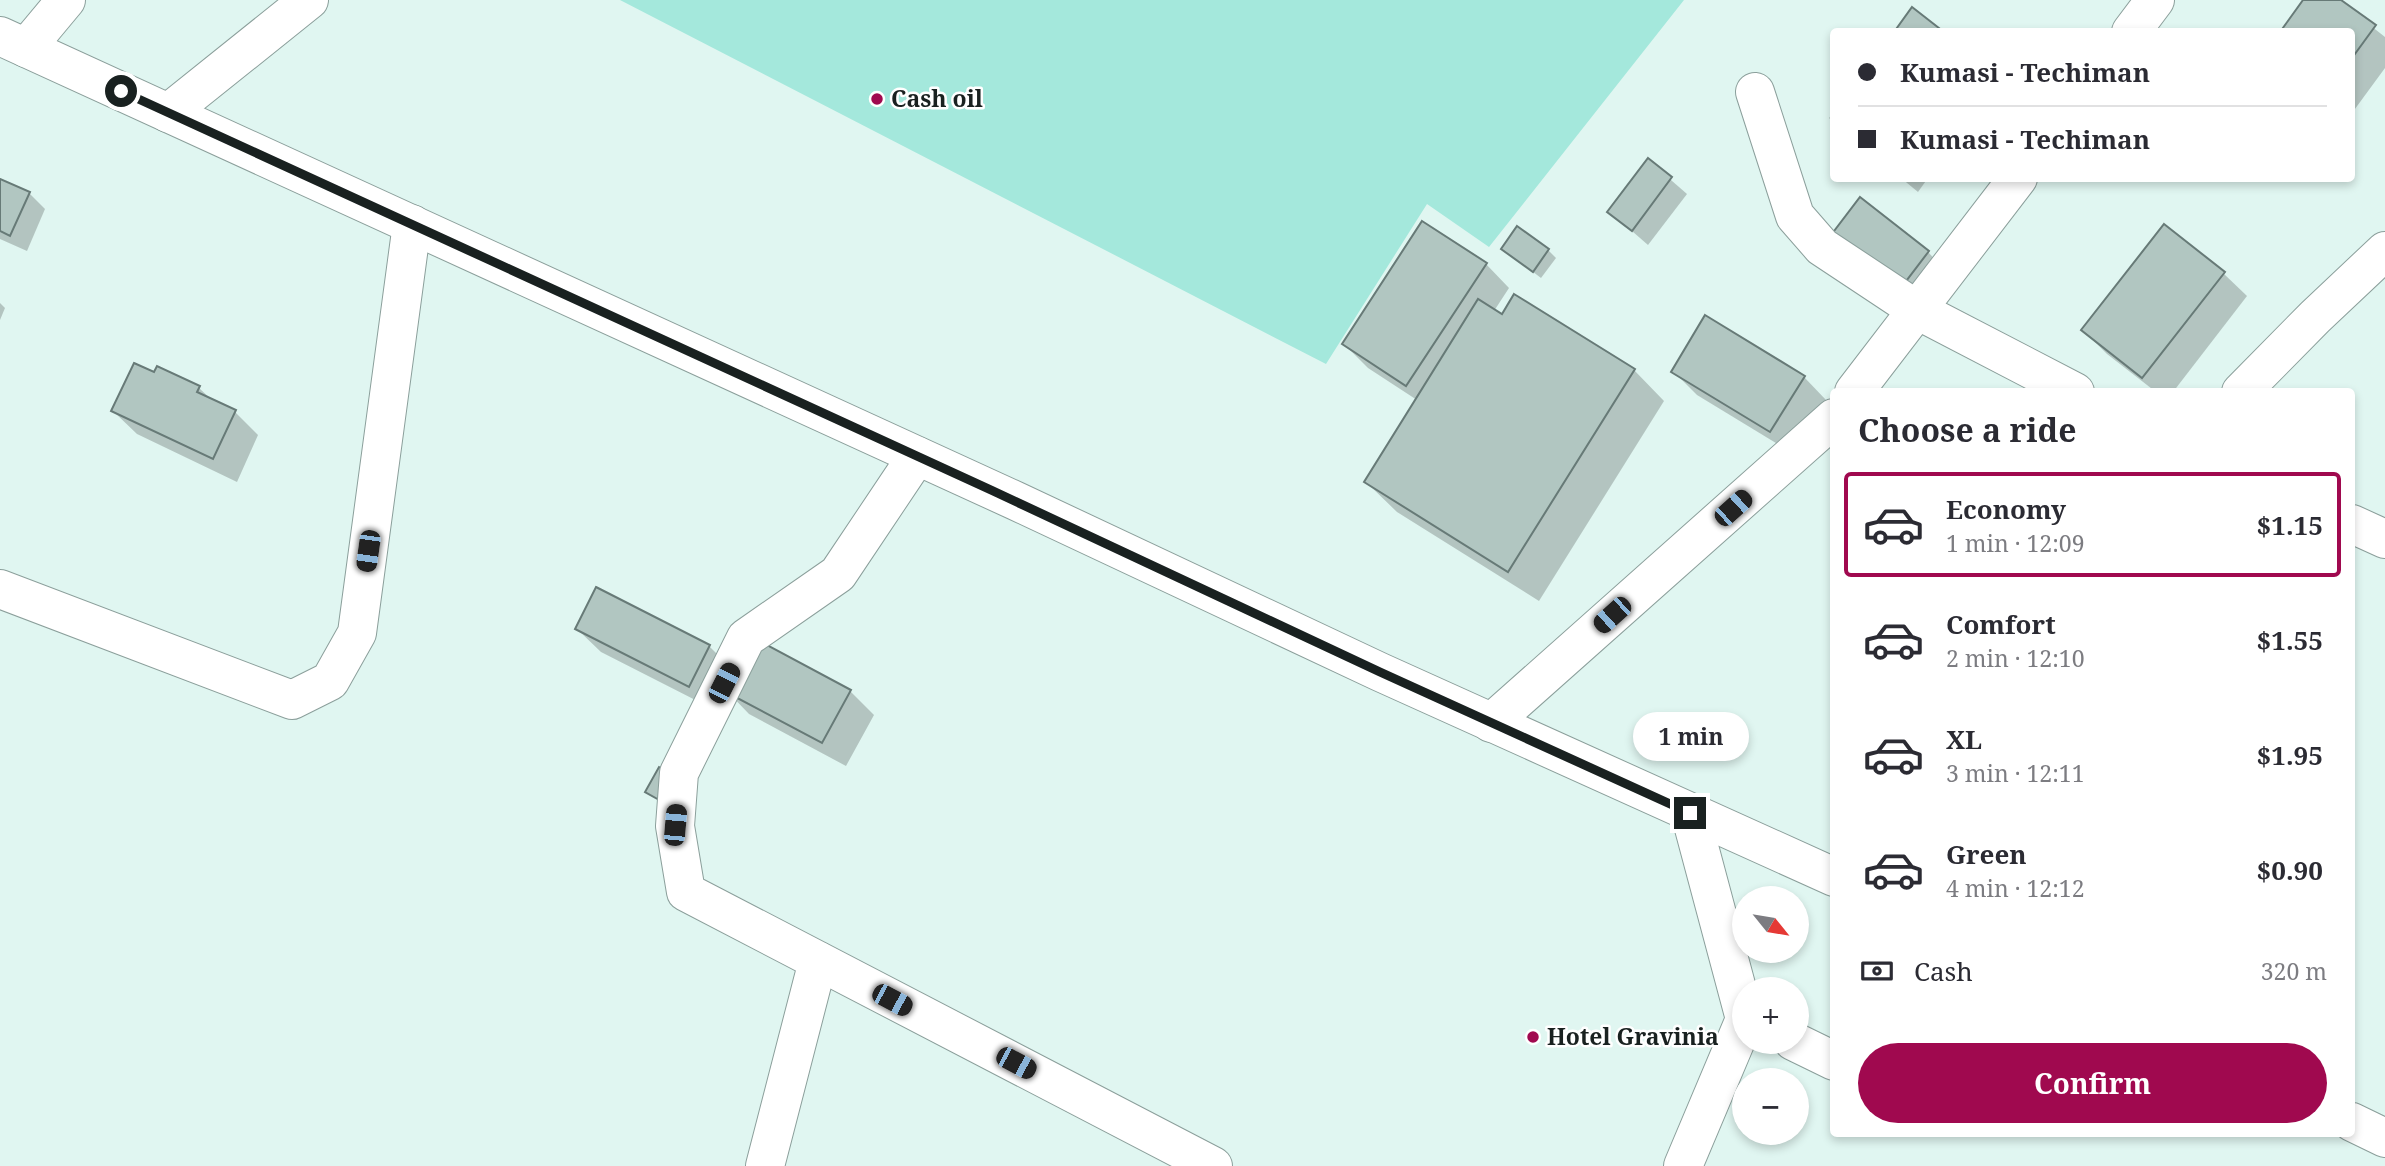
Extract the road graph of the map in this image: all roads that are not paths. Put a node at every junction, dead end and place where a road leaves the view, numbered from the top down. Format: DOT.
graph roads {
  1 [pos="66,0"];
  2 [pos="309,0"];
  3 [pos="2155,0"];
  4 [pos="2134,28"];
  5 [pos="13,42"];
  6 [pos="1755,92"];
  7 [pos="168,113"];
  8 [pos="2015,182"];
  9 [pos="412,224"];
  10 [pos="2385,251"];
  11 [pos="1917,310"];
  12 [pos="1857,388"];
  13 [pos="2067,388"];
  14 [pos="2245,388"];
  15 [pos="1830,422"];
  16 [pos="917,456"];
  17 [pos="2355,525"];
  18 [pos="2385,539"];
  19 [pos="0,589"];
  20 [pos="1491,723"];
  21 [pos="1690,813"];
  22 [pos="1830,875"];
  23 [pos="818,961"];
  24 [pos="1809,1048"];
  25 [pos="1830,1058"];
  26 [pos="2355,1123"];
  27 [pos="2385,1138"];
  28 [pos="765,1166"];
  29 [pos="1213,1166"];
  30 [pos="1683,1166"];
  1 -- 5 [label="main road"];
  2 -- 7 [label="main road"];
  3 -- 4 [label="main road"];
  5 -- 7 [label="main road"];
  6 -- 11 [label="main road"];
  7 -- 9 [label="main road"];
  8 -- 11 [label="main road"];
  9 -- 16 [label="main road"];
  9 -- 19 [label="main road"];
  10 -- 14 [label="main road"];
  11 -- 12 [label="main road"];
  11 -- 13 [label="main road"];
  15 -- 20 [label="main road"];
  16 -- 20 [label="main road"];
  16 -- 23 [label="main road"];
  17 -- 18 [label="main road"];
  20 -- 21 [label="main road"];
  21 -- 22 [label="main road"];
  21 -- 30 [label="main road"];
  23 -- 28 [label="main road"];
  23 -- 29 [label="main road"];
  24 -- 25 [label="main road"];
  26 -- 27 [label="main road"];
}
